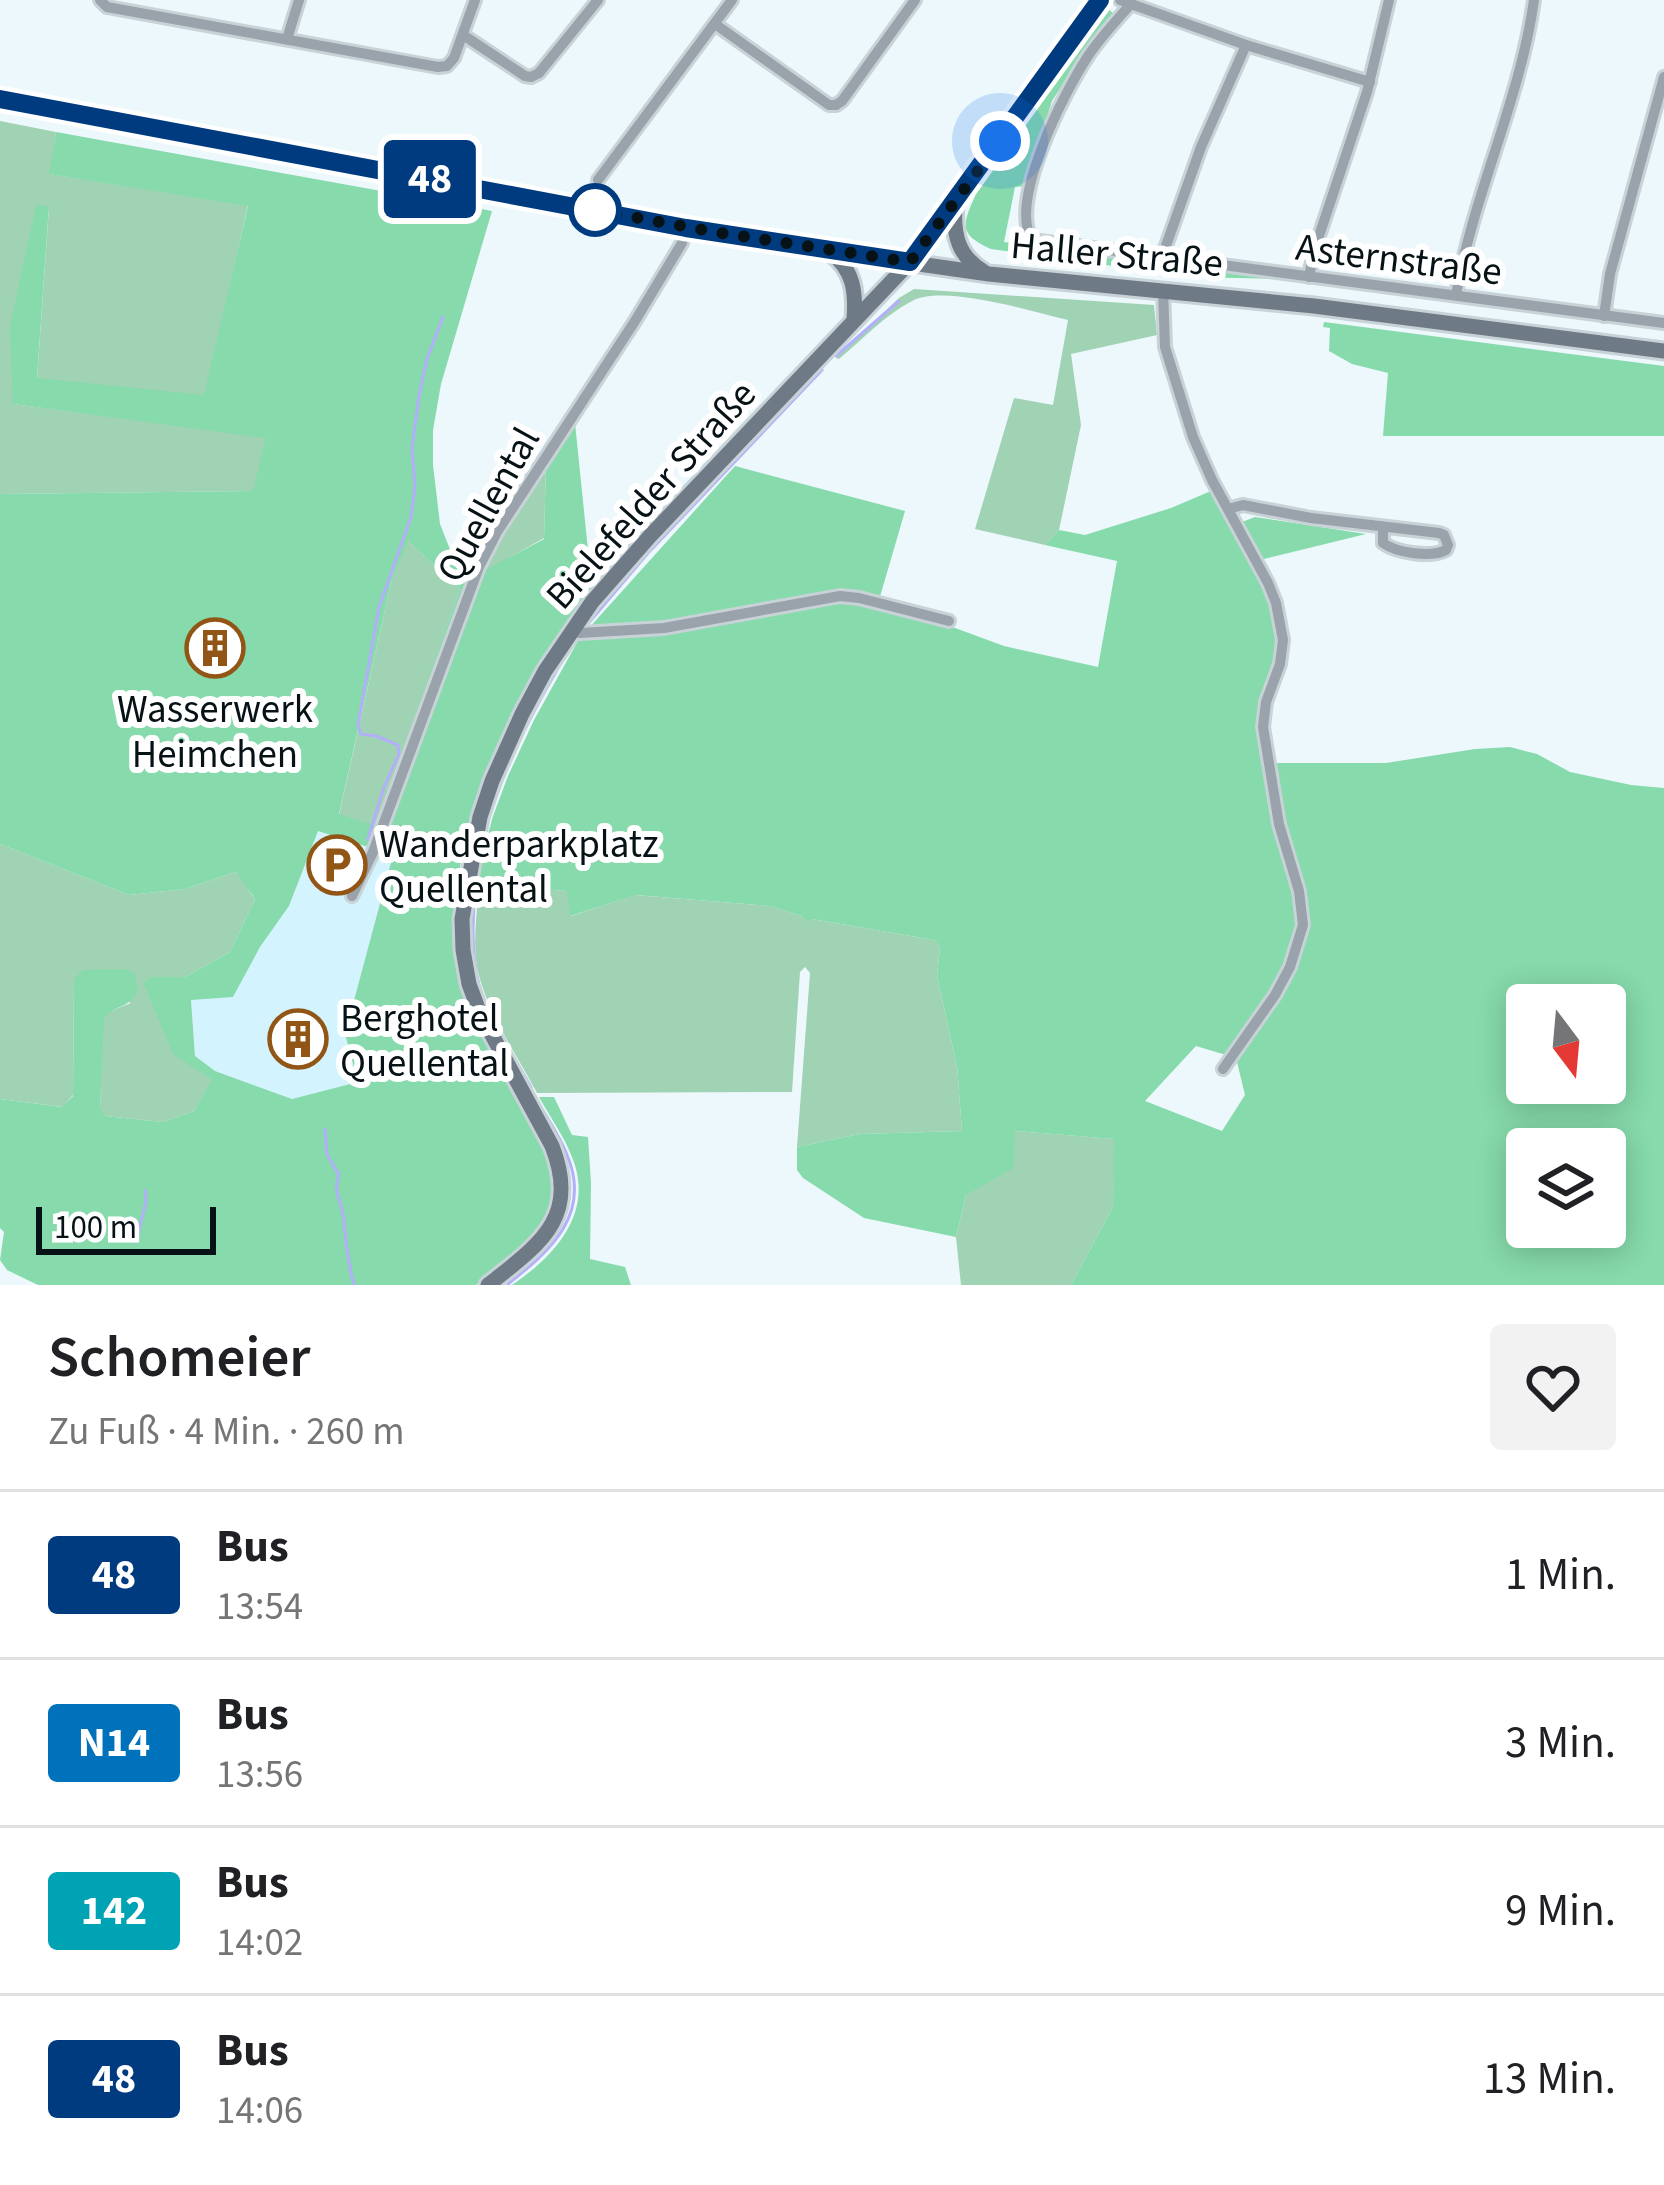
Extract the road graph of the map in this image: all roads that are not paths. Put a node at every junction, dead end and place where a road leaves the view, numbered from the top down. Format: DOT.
graph roads {
  1 [pos="100,0"];
  2 [pos="298,0"];
  3 [pos="476,0"];
  4 [pos="598,0"];
  5 [pos="733,0"];
  6 [pos="915,0"];
  7 [pos="1100,0"];
  8 [pos="1388,0"];
  9 [pos="1534,0"];
  10 [pos="1125,2"];
  11 [pos="715,24"];
  12 [pos="464,35"];
  13 [pos="287,39"];
  14 [pos="1246,45"];
  15 [pos="1664,77"];
  16 [pos="1370,82"];
  17 [pos="0,99"];
  18 [pos="598,180"];
  19 [pos="955,203"];
  20 [pos="686,228"];
  21 [pos="828,250"];
  22 [pos="1162,257"];
  23 [pos="910,262"];
  24 [pos="989,274"];
  25 [pos="1310,277"];
  26 [pos="1163,289"];
  27 [pos="1456,295"];
  28 [pos="1604,316"];
  29 [pos="854,320"];
  30 [pos="1664,323"];
  31 [pos="1664,351"];
  32 [pos="1228,508"];
  33 [pos="1383,528"];
  34 [pos="949,621"];
  35 [pos="571,630"];
  36 [pos="352,896"];
  37 [pos="1223,1069"];
  38 [pos="488,1285"];
  1 -- 13 [label="street"];
  2 -- 13 [label="street"];
  3 -- 12 [label="street"];
  4 -- 12 [label="street"];
  5 -- 11 [label="street"];
  6 -- 11 [label="street"];
  7 -- 19 [label="main road, Bielefelder Straße"];
  8 -- 16 [label="street"];
  9 -- 27 [label="street"];
  10 -- 14 [label="street"];
  10 -- 22 [label="street, Asternstraße"];
  11 -- 18 [label="street"];
  12 -- 13 [label="street"];
  14 -- 16 [label="street"];
  14 -- 22 [label="street"];
  15 -- 28 [label="street"];
  16 -- 25 [label="street"];
  17 -- 20 [label="main road, Haller Straße"];
  19 -- 23 [label="main road, Bielefelder Straße"];
  19 -- 24 [label="main road"];
  20 -- 21 [label="main road, Haller Straße"];
  20 -- 36 [label="street, Quellental"];
  21 -- 23 [label="main road, Haller Straße"];
  21 -- 29 [label="main road"];
  22 -- 25 [label="street, Asternstraße"];
  23 -- 24 [label="main road, Haller Straße"];
  23 -- 29 [label="main road, Bielefelder Straße"];
  24 -- 26 [label="main road, Haller Straße"];
  25 -- 27 [label="street, Asternstraße"];
  26 -- 31 [label="main road, Haller Straße"];
  26 -- 32 [label="street"];
  27 -- 28 [label="street, Asternstraße"];
  28 -- 30 [label="street, Asternstraße"];
  29 -- 35 [label="main road, Bielefelder Straße"];
  32 -- 33 [label="street"];
  32 -- 37 [label="street"];
  33 -- 33 [label="street"];
  34 -- 35 [label="street"];
  35 -- 38 [label="main road, Bielefelder Straße"];
}
